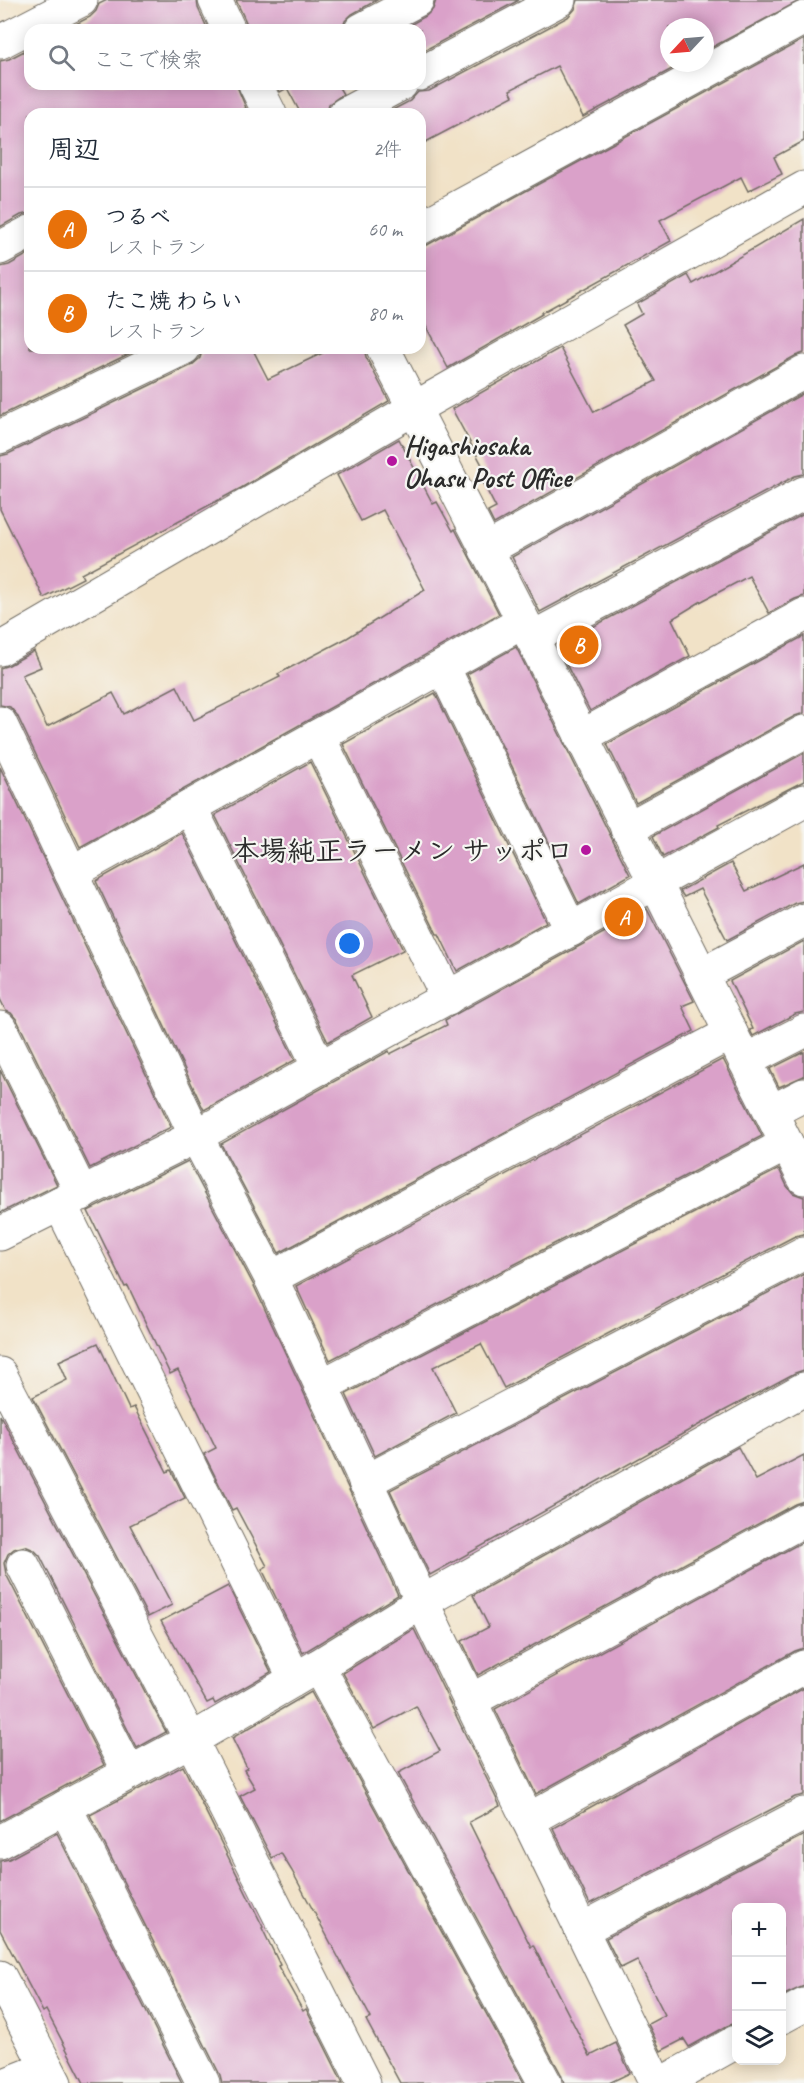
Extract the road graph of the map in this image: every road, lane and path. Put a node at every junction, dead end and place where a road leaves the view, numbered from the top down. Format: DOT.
graph roads {
  1 [pos="81,0"];
  2 [pos="214,0"];
  3 [pos="417,0"];
  4 [pos="559,0"];
  5 [pos="28,12"];
  6 [pos="804,18"];
  7 [pos="226,24"];
  8 [pos="372,24"];
  9 [pos="0,42"];
  10 [pos="426,71"];
  11 [pos="390,90"];
  12 [pos="356,108"];
  13 [pos="804,188"];
  14 [pos="426,225"];
  15 [pos="24,235"];
  16 [pos="0,248"];
  17 [pos="172,354"];
  18 [pos="386,354"];
  19 [pos="804,372"];
  20 [pos="413,409"];
  21 [pos="0,437"];
  22 [pos="804,493"];
  23 [pos="486,550"];
  24 [pos="804,615"];
  25 [pos="527,630"];
  26 [pos="0,650"];
  27 [pos="443,666"];
  28 [pos="0,723"];
  29 [pos="804,732"];
  30 [pos="318,736"];
  31 [pos="581,737"];
  32 [pos="804,801"];
  33 [pos="190,807"];
  34 [pos="627,829"];
  35 [pos="71,873"];
  36 [pos="655,884"];
  37 [pos="804,920"];
  38 [pos="571,930"];
  39 [pos="701,975"];
  40 [pos="448,998"];
  41 [pos="0,1028"];
  42 [pos="804,1031"];
  43 [pos="738,1047"];
  44 [pos="320,1068"];
  45 [pos="804,1095"];
  46 [pos="771,1112"];
  47 [pos="196,1136"];
  48 [pos="798,1164"];
  49 [pos="70,1199"];
  50 [pos="0,1234"];
  51 [pos="804,1253"];
  52 [pos="271,1278"];
  53 [pos="0,1374"];
  54 [pos="321,1386"];
  55 [pos="804,1389"];
  56 [pos="365,1482"];
  57 [pos="804,1520"];
  58 [pos="23,1565"];
  59 [pos="422,1602"];
  60 [pos="804,1668"];
  61 [pos="306,1672"];
  62 [pos="470,1701"];
  63 [pos="191,1740"];
  64 [pos="129,1773"];
  65 [pos="65,1807"];
  66 [pos="804,1814"];
  67 [pos="528,1820"];
  68 [pos="0,1842"];
  69 [pos="581,1930"];
  70 [pos="0,1977"];
  71 [pos="804,2005"];
  72 [pos="786,2015"];
  73 [pos="732,2044"];
  74 [pos="51,2075"];
  75 [pos="9,2083"];
  76 [pos="204,2083"];
  77 [pos="364,2083"];
  78 [pos="545,2083"];
  79 [pos="656,2083"];
  80 [pos="663,2083"];
  1 -- 5 [label="street"];
  2 -- 7 [label="street"];
  3 -- 8 [label="street"];
  4 -- 10 [label="street"];
  5 -- 9 [label="street"];
  6 -- 14 [label="street"];
  11 -- 12 [label="street"];
  13 -- 20 [label="street"];
  15 -- 16 [label="street"];
  17 -- 21 [label="street"];
  18 -- 20 [label="street"];
  19 -- 23 [label="street"];
  20 -- 23 [label="street"];
  20 -- 26 [label="street"];
  22 -- 25 [label="street"];
  23 -- 25 [label="street"];
  24 -- 31 [label="street"];
  25 -- 27 [label="street"];
  25 -- 31 [label="street"];
  27 -- 30 [label="street"];
  27 -- 38 [label="street"];
  28 -- 35 [label="street"];
  29 -- 34 [label="street"];
  30 -- 33 [label="street"];
  30 -- 40 [label="street"];
  31 -- 34 [label="street"];
  32 -- 36 [label="street"];
  33 -- 35 [label="street"];
  33 -- 44 [label="street"];
  34 -- 36 [label="street"];
  35 -- 47 [label="street"];
  36 -- 38 [label="street"];
  36 -- 39 [label="street"];
  37 -- 39 [label="street"];
  38 -- 40 [label="street"];
  39 -- 43 [label="street"];
  40 -- 44 [label="street"];
  41 -- 49 [label="street"];
  42 -- 43 [label="street"];
  43 -- 46 [label="street"];
  43 -- 52 [label="street"];
  44 -- 47 [label="street"];
  45 -- 46 [label="street"];
  46 -- 48 [label="street"];
  47 -- 49 [label="street"];
  47 -- 52 [label="street"];
  48 -- 54 [label="street"];
  49 -- 50 [label="street"];
  49 -- 61 [label="street"];
  51 -- 56 [label="street"];
  52 -- 54 [label="street"];
  53 -- 63 [label="street"];
  54 -- 56 [label="street"];
  55 -- 59 [label="street"];
  56 -- 59 [label="street"];
  57 -- 62 [label="street"];
  58 -- 64 [label="street"];
  59 -- 61 [label="street"];
  59 -- 62 [label="street"];
  60 -- 67 [label="street"];
  61 -- 63 [label="street"];
  61 -- 78 [label="street"];
  62 -- 67 [label="street"];
  63 -- 64 [label="street"];
  63 -- 77 [label="street"];
  64 -- 65 [label="street"];
  65 -- 68 [label="street"];
  65 -- 76 [label="street"];
  66 -- 69 [label="street"];
  67 -- 69 [label="street"];
  69 -- 79 [label="street"];
  70 -- 74 [label="street"];
  71 -- 72 [label="street"];
  73 -- 80 [label="street"];
  74 -- 75 [label="street"];
}
